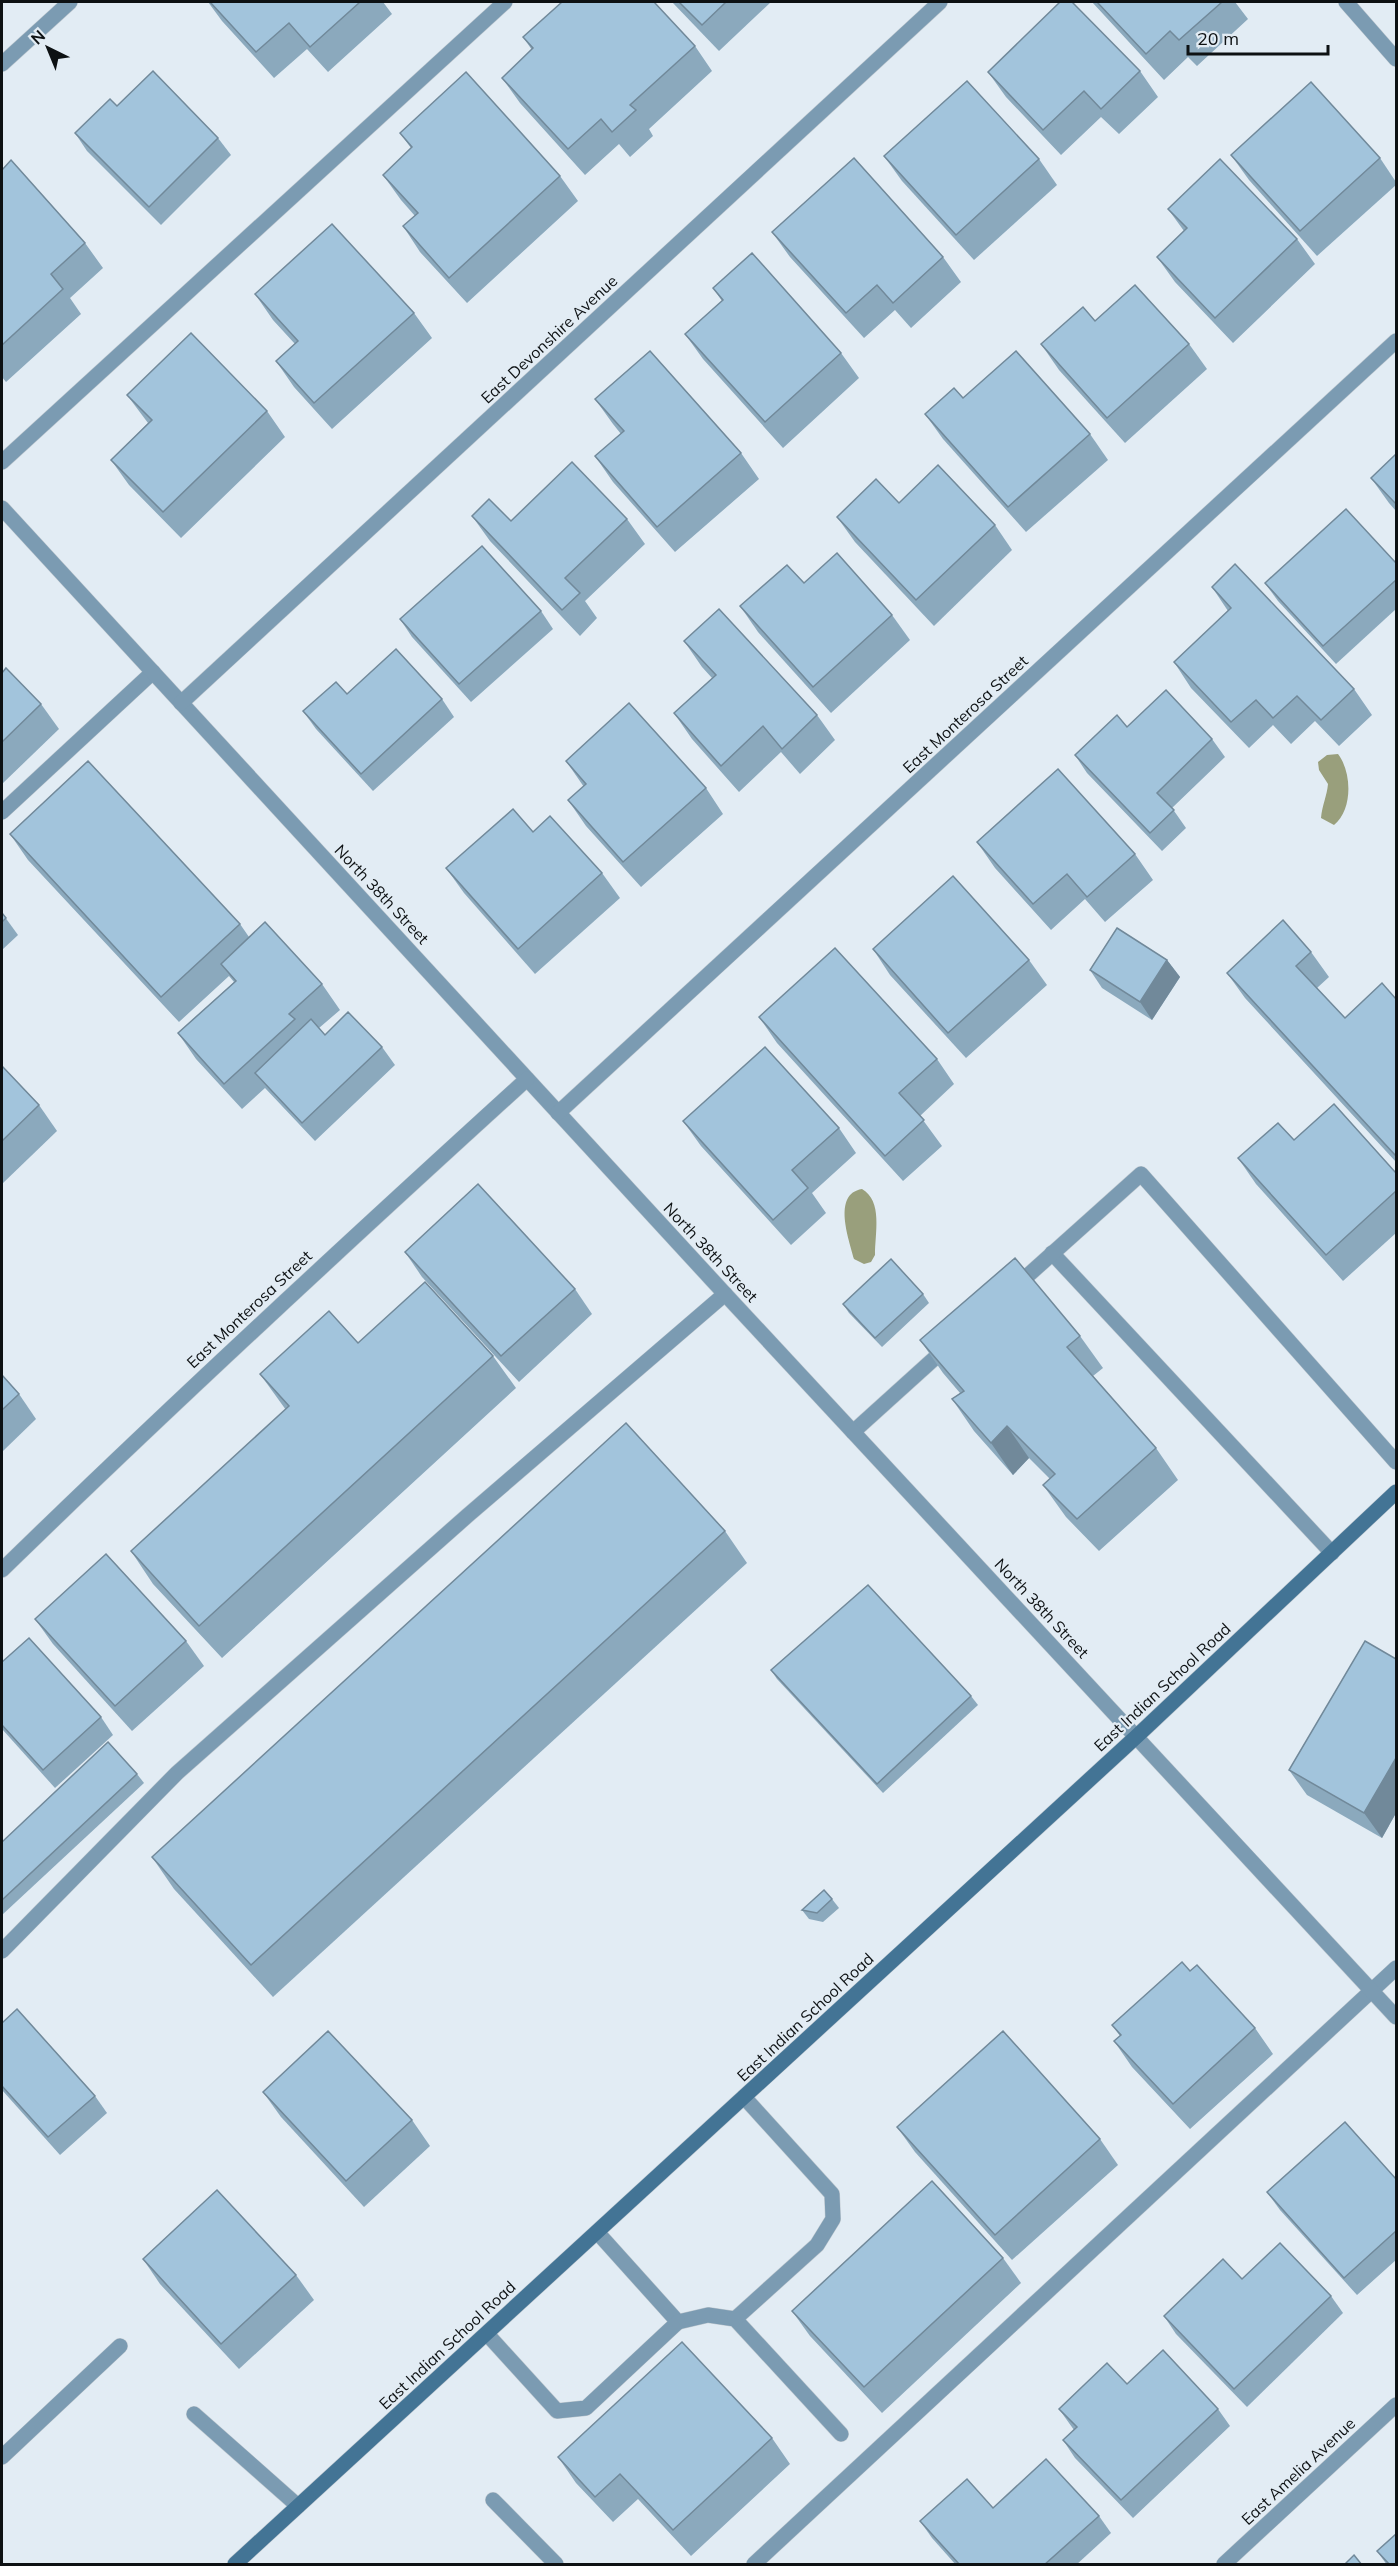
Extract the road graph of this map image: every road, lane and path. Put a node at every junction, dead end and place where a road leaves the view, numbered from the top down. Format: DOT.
graph roads {
  1 [pos="70,2"];
  2 [pos="505,2"];
  3 [pos="940,2"];
  4 [pos="1346,2"];
  5 [pos="1396,59"];
  6 [pos="2,64"];
  7 [pos="1396,341"];
  8 [pos="2,462"];
  9 [pos="2,508"];
  10 [pos="153,672"];
  11 [pos="181,703"];
  12 [pos="2,812"];
  13 [pos="527,1079"];
  14 [pos="558,1113"];
  15 [pos="1052,1253"];
  16 [pos="725,1294"];
  17 [pos="1000,1300"];
  18 [pos="957,1339"];
  19 [pos="853,1432"];
  20 [pos="1396,1462"];
  21 [pos="1396,1492"];
  22 [pos="1332,1553"];
  23 [pos="2,1570"];
  24 [pos="1137,1736"];
  25 [pos="2,1952"];
  26 [pos="1396,1968"];
  27 [pos="1372,1991"];
  28 [pos="1396,2017"];
  29 [pos="744,2097"];
  30 [pos="597,2232"];
  31 [pos="735,2319"];
  32 [pos="678,2322"];
  33 [pos="487,2334"];
  34 [pos="120,2346"];
  35 [pos="1396,2405"];
  36 [pos="194,2414"];
  37 [pos="842,2434"];
  38 [pos="2,2457"];
  39 [pos="493,2500"];
  40 [pos="298,2506"];
  41 [pos="235,2565"];
  42 [pos="556,2565"];
  43 [pos="754,2565"];
  44 [pos="1224,2565"];
  1 -- 6 [label="street"];
  2 -- 8 [label="street"];
  3 -- 11 [label="street, East Devonshire Avenue"];
  4 -- 5 [label="street"];
  7 -- 14 [label="street, East Monterosa Street"];
  9 -- 10 [label="street, North 38th Street"];
  10 -- 11 [label="street, North 38th Street"];
  10 -- 12 [label="street"];
  11 -- 13 [label="street, North 38th Street"];
  13 -- 14 [label="street, North 38th Street"];
  13 -- 23 [label="street, East Monterosa Street"];
  14 -- 16 [label="street, North 38th Street"];
  15 -- 17 [label="street"];
  15 -- 20 [label="street"];
  15 -- 22 [label="street"];
  16 -- 19 [label="street, North 38th Street"];
  16 -- 25 [label="street"];
  18 -- 19 [label="street"];
  19 -- 24 [label="street, North 38th Street"];
  21 -- 22 [label="main road, East Indian School Road"];
  22 -- 24 [label="main road, East Indian School Road"];
  24 -- 27 [label="street, North 38th Street"];
  24 -- 29 [label="main road, East Indian School Road"];
  26 -- 27 [label="street"];
  27 -- 28 [label="street, North 38th Street"];
  27 -- 43 [label="street"];
  29 -- 30 [label="main road, East Indian School Road"];
  29 -- 31 [label="street"];
  30 -- 32 [label="street"];
  30 -- 33 [label="main road, East Indian School Road"];
  31 -- 32 [label="street"];
  31 -- 37 [label="street"];
  32 -- 33 [label="street"];
  33 -- 40 [label="main road, East Indian School Road"];
  34 -- 38 [label="street"];
  35 -- 44 [label="street, East Amelia Avenue"];
  36 -- 40 [label="street"];
  39 -- 42 [label="street"];
  40 -- 41 [label="main road, East Indian School Road"];
}
